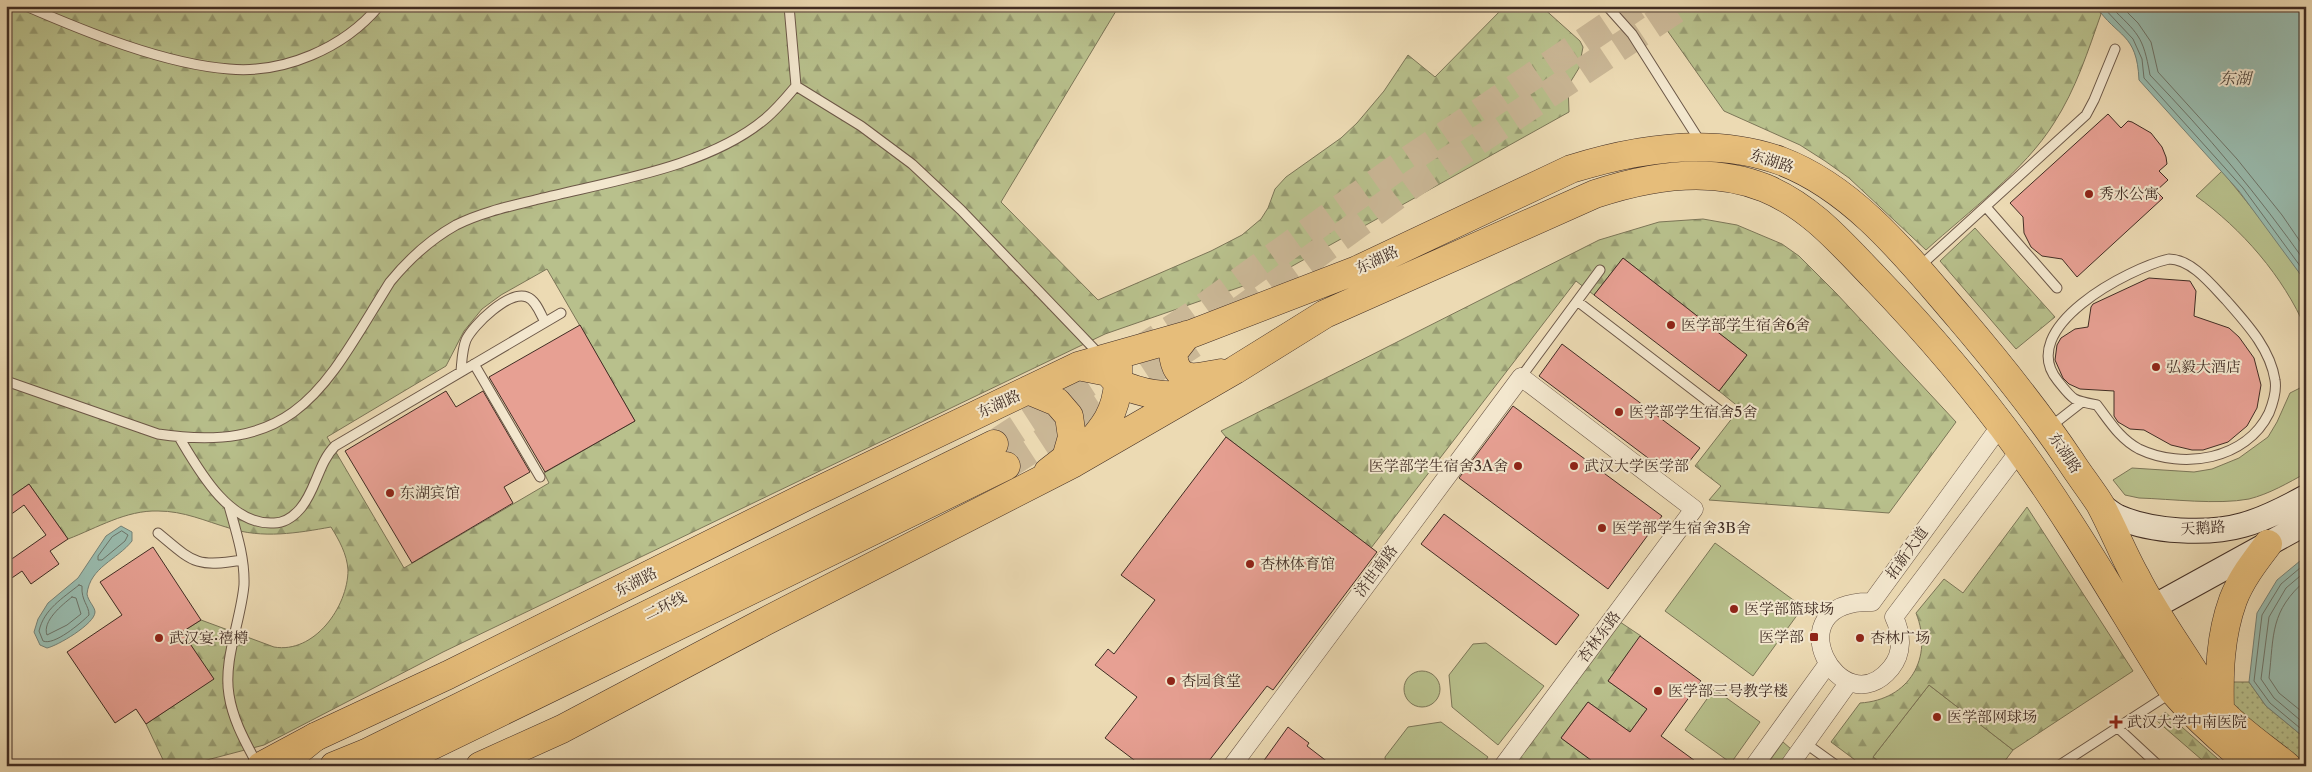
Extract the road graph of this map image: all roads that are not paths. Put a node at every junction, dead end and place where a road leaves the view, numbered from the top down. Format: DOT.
graph roads {
  1 [pos="26,6"];
  2 [pos="379,6"];
  3 [pos="789,6"];
  4 [pos="1607,6"];
  5 [pos="2114,49"];
  6 [pos="796,86"];
  7 [pos="1703,147"];
  8 [pos="1986,207"];
  9 [pos="1917,269"];
  10 [pos="1600,270"];
  11 [pos="2057,288"];
  12 [pos="1577,301"];
  13 [pos="561,313"];
  14 [pos="545,322"];
  15 [pos="1187,336"];
  16 [pos="1103,359"];
  17 [pos="474,364"];
  18 [pos="1235,370"];
  19 [pos="461,371"];
  20 [pos="1521,377"];
  21 [pos="6,381"];
  22 [pos="1118,384"];
  23 [pos="1028,390"];
  24 [pos="1191,395"];
  25 [pos="2082,402"];
  26 [pos="1722,413"];
  27 [pos="2001,425"];
  28 [pos="2048,428"];
  29 [pos="179,437"];
  30 [pos="2020,450"];
  31 [pos="1074,463"];
  32 [pos="540,477"];
  33 [pos="1028,486"];
  34 [pos="2306,497"];
  35 [pos="2099,504"];
  36 [pos="230,506"];
  37 [pos="2306,523"];
  38 [pos="158,533"];
  39 [pos="2268,544"];
  40 [pos="242,560"];
  41 [pos="2154,608"];
  42 [pos="2129,621"];
  43 [pos="1827,665"];
  44 [pos="1849,682"];
  45 [pos="2173,691"];
  46 [pos="2220,710"];
  47 [pos="2117,727"];
  48 [pos="315,737"];
  49 [pos="1805,743"];
  50 [pos="1507,764"];
  51 [pos="260,766"];
  52 [pos="279,766"];
  53 [pos="334,766"];
  54 [pos="390,766"];
  55 [pos="480,766"];
  56 [pos="1232,766"];
  57 [pos="1754,766"];
  58 [pos="1789,766"];
  59 [pos="1837,766"];
  60 [pos="2058,766"];
  61 [pos="2159,766"];
  62 [pos="2253,766"];
  63 [pos="2287,766"];
  1 -- 2 [label="lane"];
  3 -- 6 [label="lane"];
  4 -- 7 [label="lane"];
  5 -- 8 [label="lane"];
  6 -- 16 [label="lane"];
  6 -- 29 [label="lane"];
  7 -- 9 [label="main road, 东湖路"];
  7 -- 15 [label="main road, 东湖路"];
  8 -- 9 [label="lane"];
  8 -- 11 [label="lane"];
  9 -- 28 [label="main road, 东湖路"];
  10 -- 12 [label="lane"];
  12 -- 20 [label="lane"];
  12 -- 26 [label="lane"];
  13 -- 14 [label="lane"];
  14 -- 17 [label="lane"];
  14 -- 19 [label="lane"];
  15 -- 16 [label="main road, 东湖路"];
  15 -- 18 [label="main road"];
  16 -- 22 [label="main road"];
  16 -- 22 [label="main road"];
  16 -- 23 [label="main road, 东湖路"];
  17 -- 19 [label="lane"];
  17 -- 32 [label="lane"];
  18 -- 24 [label="main road, 东湖路"];
  18 -- 27 [label="main road, 东湖路"];
  19 -- 36 [label="lane"];
  20 -- 50 [label="street, 杏林东路"];
  20 -- 56 [label="street, 济世南路"];
  21 -- 29 [label="lane"];
  22 -- 24 [label="main road"];
  22 -- 31 [label="main road"];
  23 -- 33 [label="main road"];
  23 -- 48 [label="main road, 东湖路"];
  24 -- 31 [label="main road, 东湖路"];
  25 -- 25 [label="lane"];
  25 -- 28 [label="lane"];
  27 -- 30 [label="main road, 东湖路"];
  27 -- 43 [label="street, 拓新大道"];
  28 -- 35 [label="main road, 东湖路"];
  29 -- 36 [label="lane"];
  30 -- 42 [label="main road, 东湖路"];
  30 -- 44 [label="street, 拓新大道"];
  31 -- 33 [label="main road, 东湖路"];
  33 -- 55 [label="main road, 东湖路"];
  34 -- 35 [label="main road, 天鹅路"];
  35 -- 41 [label="main road, 东湖路"];
  36 -- 40 [label="lane"];
  37 -- 39 [label="main road"];
  38 -- 40 [label="lane"];
  39 -- 41 [label="main road"];
  39 -- 46 [label="main road"];
  40 -- 51 [label="lane"];
  41 -- 42 [label="main road"];
  41 -- 46 [label="main road, 东湖路"];
  42 -- 45 [label="main road, 东湖路"];
  43 -- 44 [label="street"];
  43 -- 57 [label="street"];
  44 -- 49 [label="street"];
  45 -- 47 [label="lane"];
  45 -- 62 [label="main road, 东湖路"];
  46 -- 63 [label="main road, 东湖路"];
  47 -- 60 [label="lane"];
  47 -- 61 [label="lane"];
  48 -- 51 [label="main road, 东湖路"];
  48 -- 52 [label="main road"];
  49 -- 58 [label="street"];
  49 -- 59 [label="lane"];
  53 -- 54 [label="main road, 二环线"];
}
